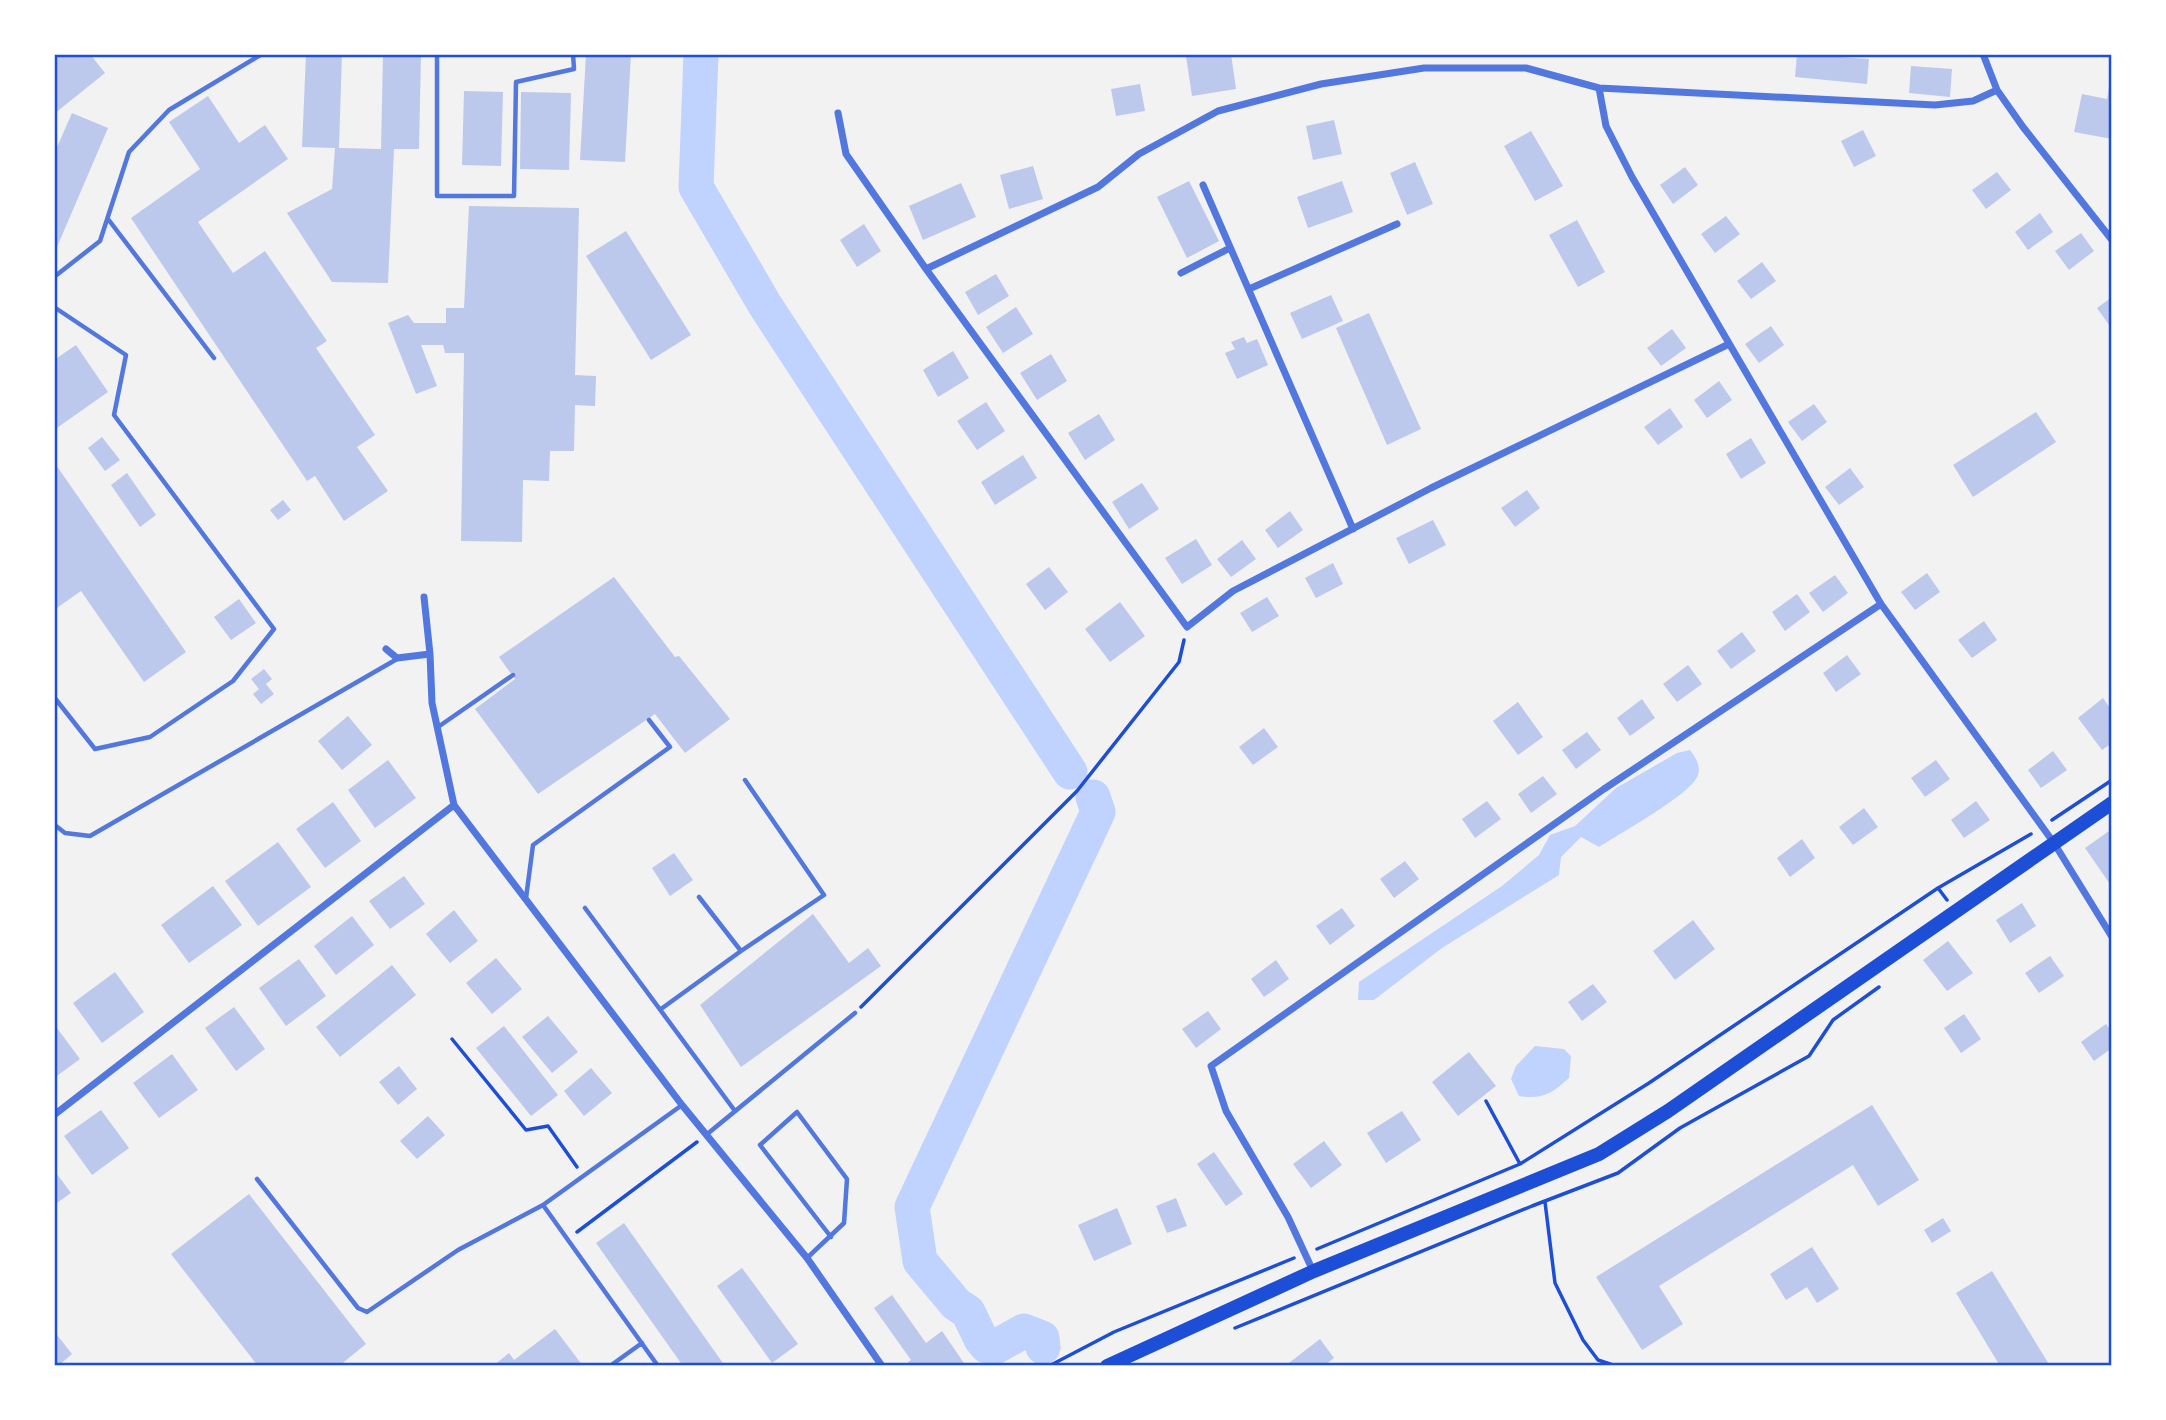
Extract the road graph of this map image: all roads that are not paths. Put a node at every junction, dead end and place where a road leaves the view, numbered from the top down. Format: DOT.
graph roads {
  1 [pos="262,54"];
  2 [pos="437,54"];
  3 [pos="573,54"];
  4 [pos="1983,54"];
  5 [pos="1599,88"];
  6 [pos="1997,90"];
  7 [pos="838,113"];
  8 [pos="1203,185"];
  9 [pos="107,218"];
  10 [pos="1396,224"];
  11 [pos="2112,240"];
  12 [pos="1230,248"];
  13 [pos="926,269"];
  14 [pos="1181,272"];
  15 [pos="54,277"];
  16 [pos="1249,289"];
  17 [pos="54,307"];
  18 [pos="1730,344"];
  19 [pos="214,358"];
  20 [pos="1353,528"];
  21 [pos="424,597"];
  22 [pos="1881,604"];
  23 [pos="386,649"];
  24 [pos="430,654"];
  25 [pos="397,659"];
  26 [pos="513,675"];
  27 [pos="54,697"];
  28 [pos="649,720"];
  29 [pos="437,727"];
  30 [pos="745,780"];
  31 [pos="2112,803"];
  32 [pos="454,805"];
  33 [pos="56,826"];
  34 [pos="2054,843"];
  35 [pos="699,897"];
  36 [pos="526,899"];
  37 [pos="585,908"];
  38 [pos="2112,937"];
  39 [pos="741,951"];
  40 [pos="661,1009"];
  41 [pos="855,1013"];
  42 [pos="682,1105"];
  43 [pos="735,1111"];
  44 [pos="54,1115"];
  45 [pos="706,1135"];
  46 [pos="257,1178"];
  47 [pos="542,1205"];
  48 [pos="831,1237"];
  49 [pos="807,1258"];
  50 [pos="1314,1271"];
  51 [pos="642,1343"];
  52 [pos="610,1366"];
  53 [pos="658,1366"];
  54 [pos="882,1366"];
  55 [pos="1107,1366"];
  1 -- 9 [label="lane"];
  2 -- 3 [label="lane"];
  4 -- 6 [label="street"];
  5 -- 6 [label="street"];
  5 -- 13 [label="street"];
  5 -- 18 [label="street"];
  6 -- 11 [label="street"];
  7 -- 13 [label="street"];
  8 -- 12 [label="street"];
  9 -- 15 [label="lane"];
  9 -- 19 [label="lane"];
  10 -- 16 [label="street"];
  12 -- 14 [label="street"];
  12 -- 16 [label="street"];
  13 -- 20 [label="street"];
  16 -- 20 [label="street"];
  17 -- 27 [label="lane"];
  18 -- 20 [label="street"];
  18 -- 22 [label="street"];
  21 -- 24 [label="street"];
  22 -- 34 [label="street"];
  22 -- 50 [label="street"];
  23 -- 25 [label="street"];
  24 -- 25 [label="street"];
  24 -- 29 [label="street"];
  25 -- 33 [label="lane"];
  26 -- 29 [label="lane"];
  28 -- 36 [label="lane"];
  29 -- 32 [label="street"];
  30 -- 39 [label="lane"];
  31 -- 34 [label="main road"];
  32 -- 36 [label="street"];
  32 -- 44 [label="street"];
  34 -- 38 [label="street"];
  34 -- 50 [label="main road"];
  35 -- 39 [label="lane"];
  36 -- 42 [label="street"];
  37 -- 40 [label="lane"];
  39 -- 40 [label="lane"];
  40 -- 43 [label="lane"];
  41 -- 43 [label="lane"];
  42 -- 45 [label="street"];
  42 -- 47 [label="lane"];
  43 -- 45 [label="lane"];
  45 -- 49 [label="street"];
  46 -- 47 [label="lane"];
  47 -- 51 [label="lane"];
  48 -- 48 [label="lane"];
  48 -- 49 [label="lane"];
  49 -- 54 [label="street"];
  50 -- 55 [label="main road"];
  51 -- 52 [label="lane"];
  51 -- 53 [label="lane"];
}
